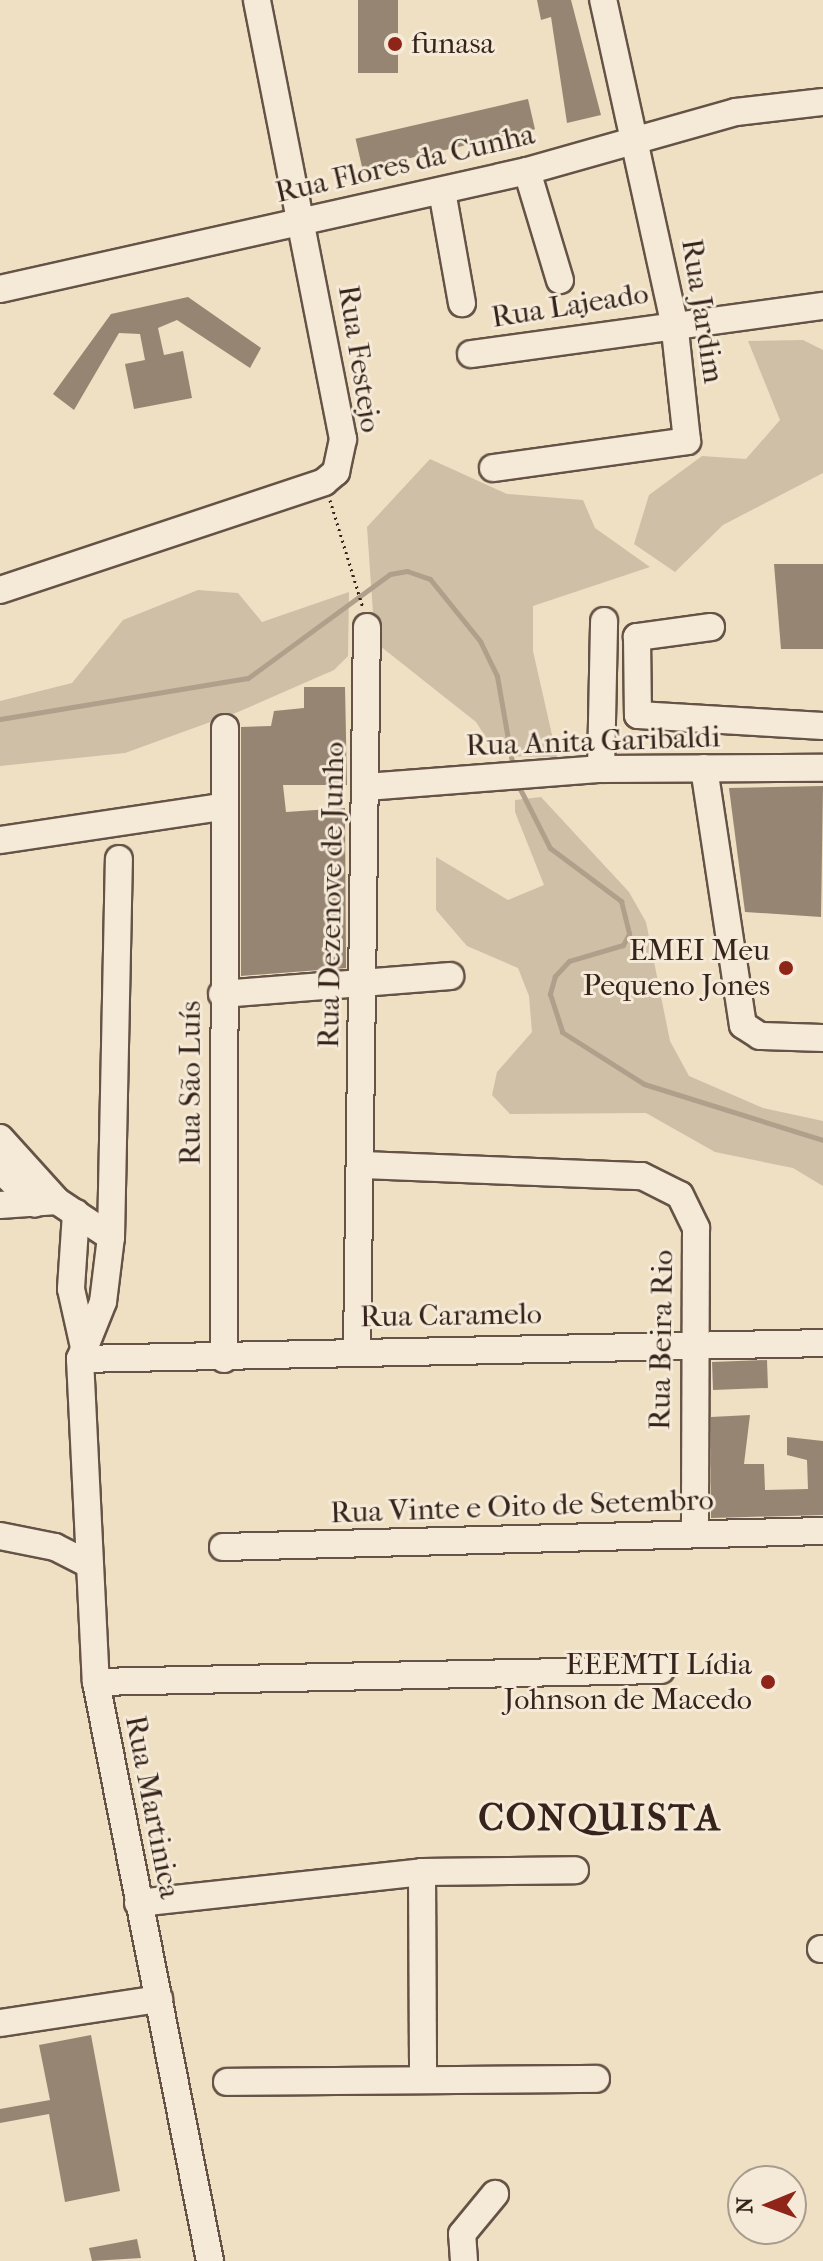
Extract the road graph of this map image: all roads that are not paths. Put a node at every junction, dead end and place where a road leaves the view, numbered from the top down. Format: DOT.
graph roads {
  1 [pos="257,0"];
  2 [pos="603,0"];
  3 [pos="823,102"];
  4 [pos="638,140"];
  5 [pos="527,171"];
  6 [pos="442,191"];
  7 [pos="303,219"];
  8 [pos="560,280"];
  9 [pos="0,289"];
  10 [pos="462,303"];
  11 [pos="823,306"];
  12 [pos="674,322"];
  13 [pos="471,354"];
  14 [pos="493,468"];
  15 [pos="0,590"];
  16 [pos="604,621"];
  17 [pos="367,627"];
  18 [pos="711,627"];
  19 [pos="823,726"];
  20 [pos="225,728"];
  21 [pos="704,768"];
  22 [pos="823,768"];
  23 [pos="601,769"];
  24 [pos="366,787"];
  25 [pos="221,807"];
  26 [pos="0,840"];
  27 [pos="119,859"];
  28 [pos="450,976"];
  29 [pos="360,985"];
  30 [pos="222,994"];
  31 [pos="823,1038"];
  32 [pos="0,1138"];
  33 [pos="363,1165"];
  34 [pos="0,1169"];
  35 [pos="0,1205"];
  36 [pos="56,1206"];
  37 [pos="111,1237"];
  38 [pos="823,1343"];
  39 [pos="691,1344"];
  40 [pos="357,1349"];
  41 [pos="82,1353"];
  42 [pos="224,1359"];
  43 [pos="823,1531"];
  44 [pos="695,1534"];
  45 [pos="0,1536"];
  46 [pos="223,1547"];
  47 [pos="89,1564"];
  48 [pos="661,1670"];
  49 [pos="96,1682"];
  50 [pos="575,1870"];
  51 [pos="422,1872"];
  52 [pos="138,1903"];
  53 [pos="159,1999"];
  54 [pos="0,2023"];
  55 [pos="423,2076"];
  56 [pos="596,2079"];
  57 [pos="227,2082"];
  58 [pos="495,2194"];
  59 [pos="210,2261"];
  60 [pos="464,2261"];
  1 -- 7 [label="street, Rua Festejo"];
  2 -- 4 [label="street, Rua Jardim"];
  3 -- 4 [label="street, Rua Flores da Cunha"];
  4 -- 5 [label="street, Rua Flores da Cunha"];
  4 -- 12 [label="street, Rua Jardim"];
  5 -- 6 [label="street, Rua Flores da Cunha"];
  5 -- 8 [label="street"];
  6 -- 7 [label="street, Rua Flores da Cunha"];
  6 -- 10 [label="street"];
  7 -- 9 [label="street, Rua Flores da Cunha"];
  7 -- 15 [label="street, Rua Festejo"];
  11 -- 12 [label="street, Rua Lajeado"];
  12 -- 13 [label="street, Rua Lajeado"];
  12 -- 14 [label="street, Rua Jardim"];
  16 -- 23 [label="street"];
  17 -- 24 [label="street, Rua Dezenove de Junho"];
  18 -- 19 [label="street"];
  20 -- 25 [label="street, Rua São Luís"];
  21 -- 22 [label="street, Rua Anita Garibaldi"];
  21 -- 23 [label="street, Rua Anita Garibaldi"];
  21 -- 31 [label="street"];
  23 -- 24 [label="street, Rua Anita Garibaldi"];
  24 -- 29 [label="street, Rua Dezenove de Junho"];
  25 -- 26 [label="street"];
  25 -- 30 [label="street, Rua São Luís"];
  27 -- 37 [label="street"];
  28 -- 29 [label="street"];
  29 -- 30 [label="street"];
  29 -- 33 [label="street, Rua Dezenove de Junho"];
  30 -- 42 [label="street, Rua São Luís"];
  32 -- 36 [label="street"];
  33 -- 39 [label="street, Rua Beira Rio"];
  33 -- 40 [label="street, Rua Dezenove de Junho"];
  34 -- 36 [label="street"];
  35 -- 36 [label="street"];
  36 -- 37 [label="street"];
  36 -- 41 [label="street, Rua Martinica"];
  37 -- 41 [label="street"];
  38 -- 39 [label="street, Rua Caramelo"];
  39 -- 40 [label="street, Rua Caramelo"];
  39 -- 44 [label="street, Rua Beira Rio"];
  40 -- 42 [label="street, Rua Caramelo"];
  41 -- 42 [label="street, Rua Caramelo"];
  41 -- 47 [label="street, Rua Martinica"];
  43 -- 44 [label="street, Rua Vinte e Oito de Setembro"];
  44 -- 46 [label="street, Rua Vinte e Oito de Setembro"];
  45 -- 47 [label="street"];
  47 -- 49 [label="street, Rua Martinica"];
  48 -- 49 [label="street"];
  49 -- 52 [label="street, Rua Martinica"];
  50 -- 51 [label="street"];
  51 -- 52 [label="street"];
  51 -- 55 [label="street"];
  52 -- 53 [label="street, Rua Martinica"];
  53 -- 54 [label="street"];
  53 -- 59 [label="street, Rua Martinica"];
  55 -- 56 [label="street"];
  55 -- 57 [label="street"];
  58 -- 60 [label="street"];
}
